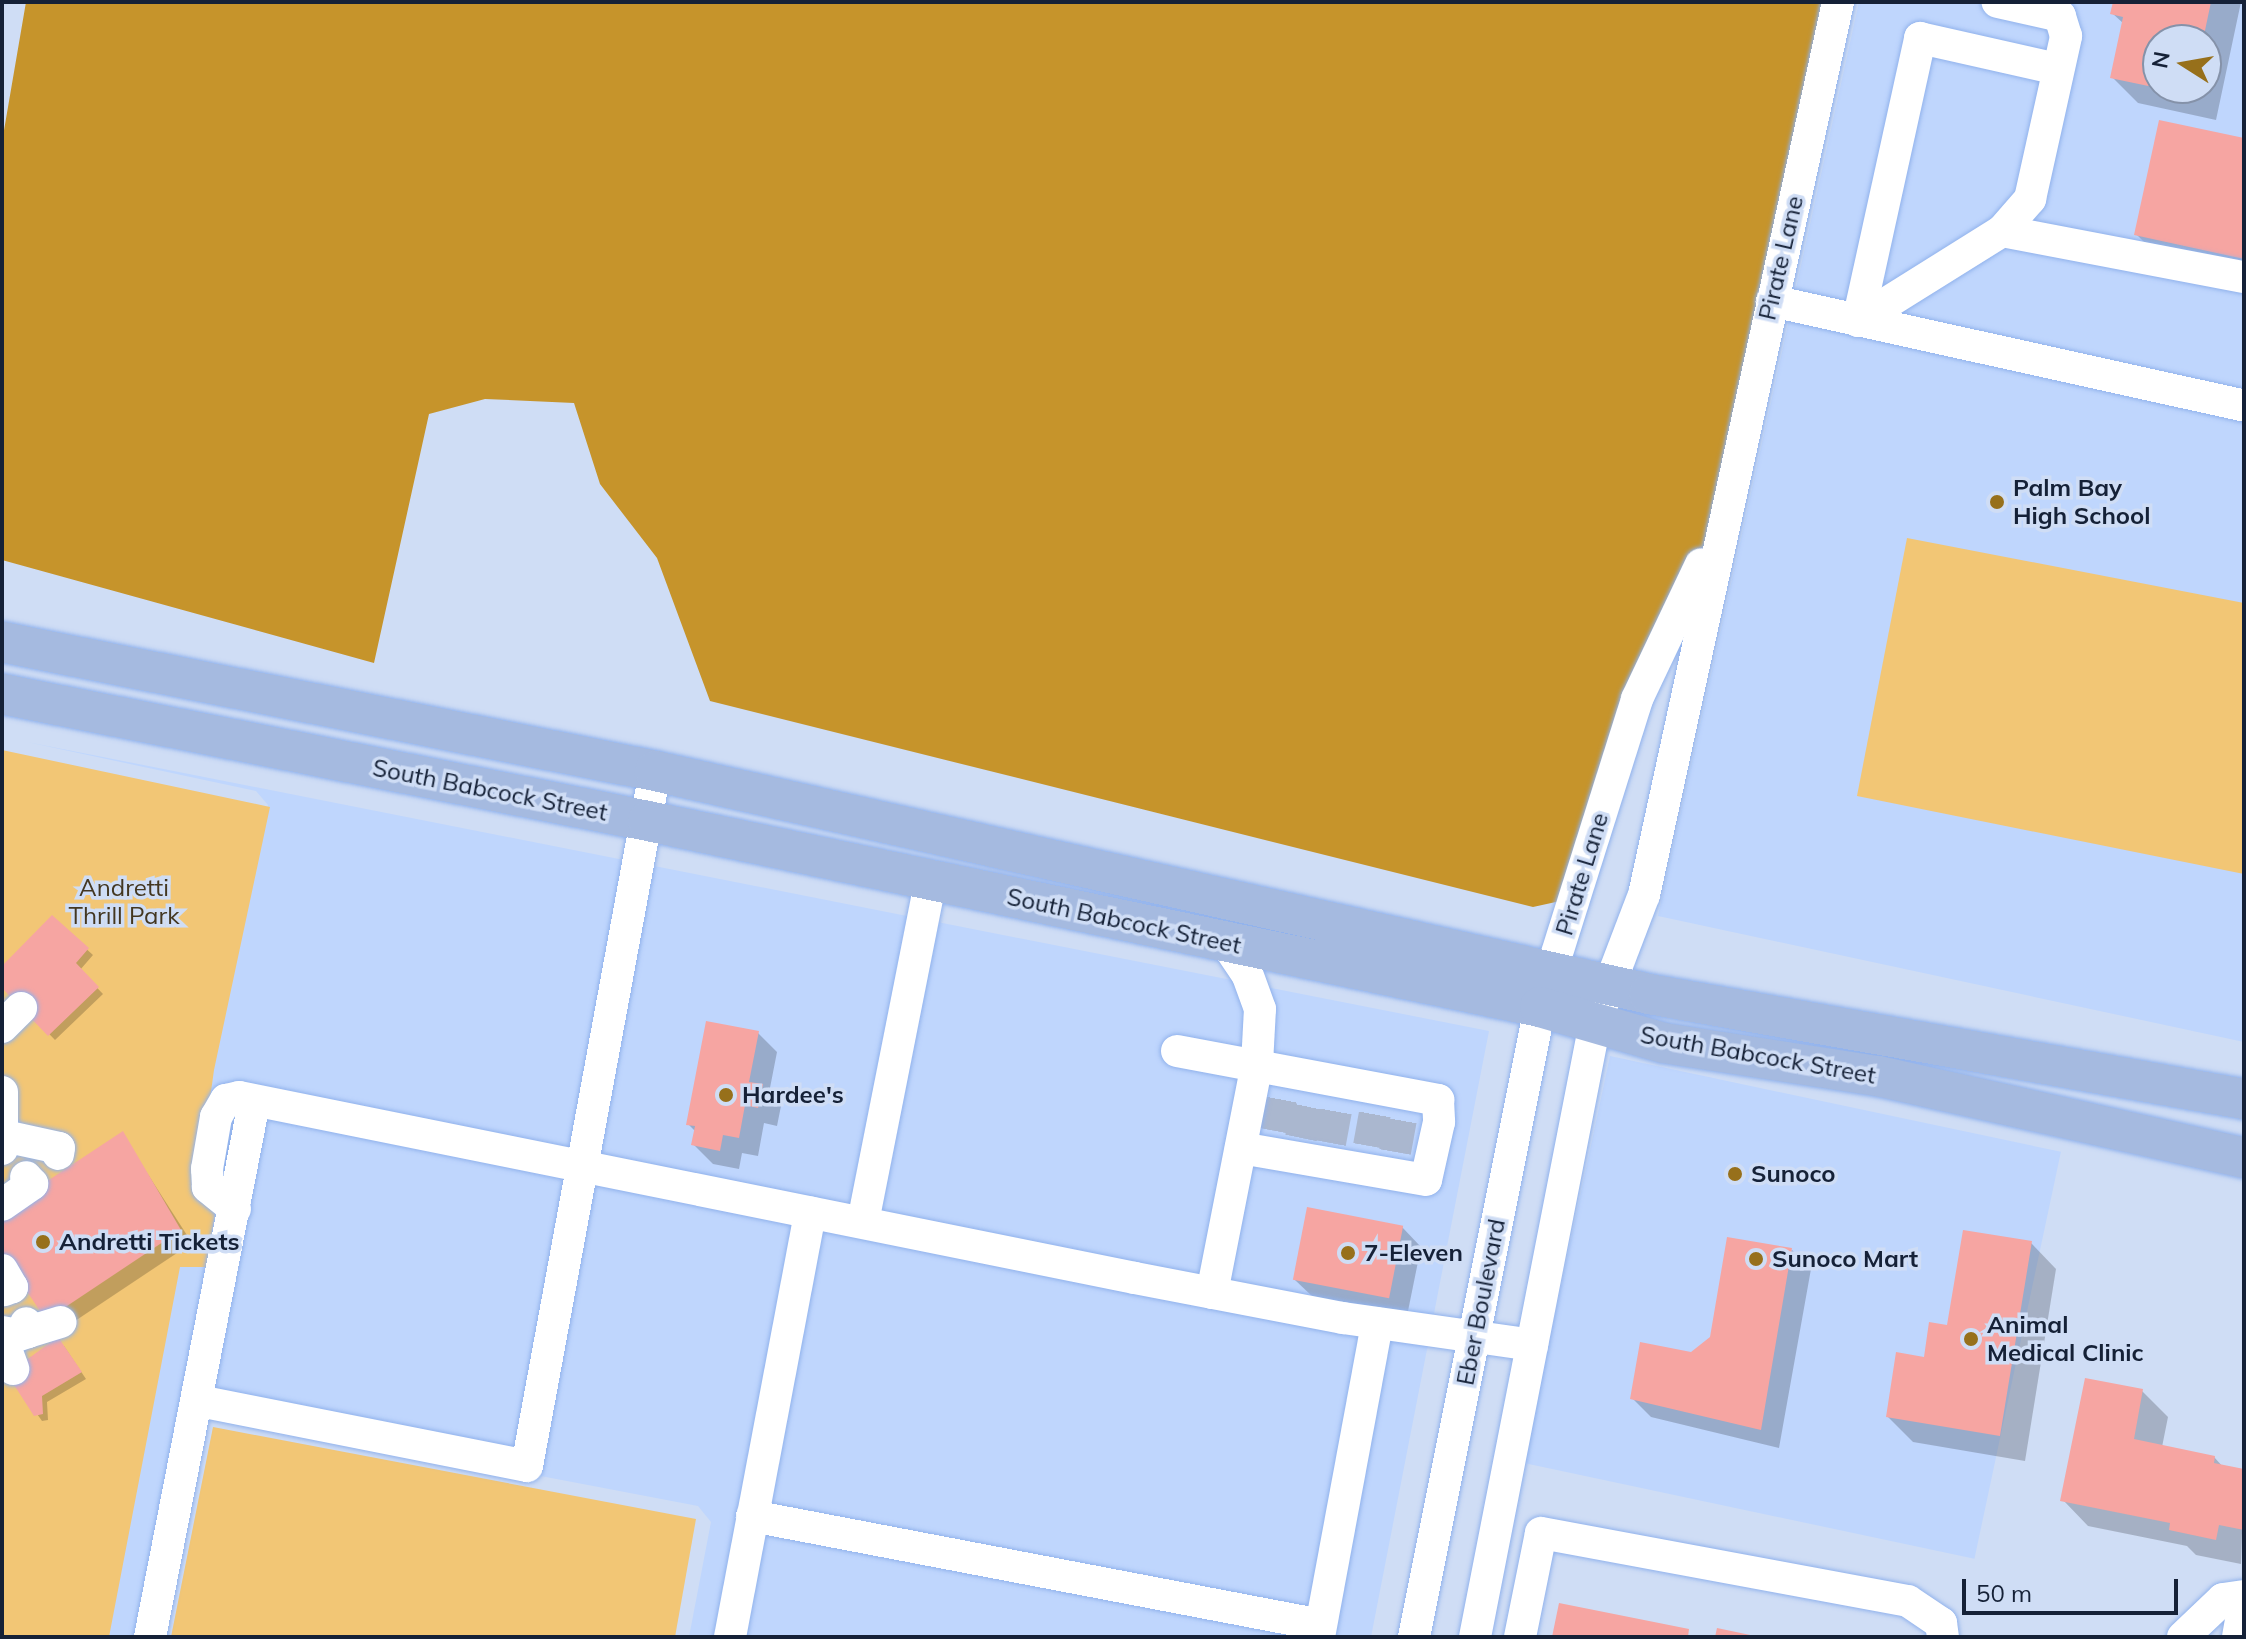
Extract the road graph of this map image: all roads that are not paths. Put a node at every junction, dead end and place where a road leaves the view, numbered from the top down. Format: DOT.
graph roads {
  1 [pos="1838,2"];
  2 [pos="1998,2"];
  3 [pos="2058,69"];
  4 [pos="2002,231"];
  5 [pos="2244,277"];
  6 [pos="1772,301"];
  7 [pos="1858,321"];
  8 [pos="2244,406"];
  9 [pos="1724,514"];
  10 [pos="2,642"];
  11 [pos="2,694"];
  12 [pos="655,771"];
  13 [pos="648,821"];
  14 [pos="931,880"];
  15 [pos="1225,941"];
  16 [pos="1553,969"];
  17 [pos="1611,984"];
  18 [pos="1540,1007"];
  19 [pos="1595,1023"];
  20 [pos="1177,1051"];
  21 [pos="1305,1079"];
  22 [pos="2,1092"];
  23 [pos="2244,1099"];
  24 [pos="3,1142"];
  25 [pos="1292,1148"];
  26 [pos="58,1154"];
  27 [pos="2244,1158"];
  28 [pos="584,1169"];
  29 [pos="26,1177"];
  30 [pos="2,1205"];
  31 [pos="810,1212"];
  32 [pos="863,1222"];
  33 [pos="1212,1293"];
  34 [pos="61,1322"];
  35 [pos="1377,1323"];
  36 [pos="14,1331"];
  37 [pos="1474,1338"];
  38 [pos="1532,1345"];
  39 [pos="13,1369"];
  40 [pos="199,1401"];
  41 [pos="752,1516"];
  42 [pos="1497,1526"];
  43 [pos="1541,1533"];
  44 [pos="2244,1596"];
  45 [pos="2244,1604"];
  46 [pos="1320,1631"];
  47 [pos="150,1637"];
  48 [pos="730,1637"];
  49 [pos="1414,1637"];
  50 [pos="1475,1637"];
  51 [pos="1520,1637"];
  52 [pos="1943,1637"];
  53 [pos="2183,1637"];
  54 [pos="2238,1637"];
  1 -- 6 [label="street, Pirate Lane"];
  2 -- 3 [label="street"];
  3 -- 4 [label="street"];
  3 -- 7 [label="street"];
  4 -- 5 [label="street"];
  4 -- 7 [label="street"];
  6 -- 7 [label="street"];
  6 -- 9 [label="street, Pirate Lane"];
  7 -- 8 [label="street"];
  9 -- 16 [label="street, Pirate Lane"];
  9 -- 17 [label="street, Pirate Lane"];
  10 -- 12 [label="main road, South Babcock Street"];
  11 -- 13 [label="main road, South Babcock Street"];
  12 -- 13 [label="street"];
  12 -- 16 [label="main road, South Babcock Street"];
  13 -- 14 [label="main road, South Babcock Street"];
  13 -- 28 [label="street"];
  14 -- 15 [label="main road, South Babcock Street"];
  14 -- 32 [label="street"];
  15 -- 18 [label="main road, South Babcock Street"];
  15 -- 21 [label="street"];
  16 -- 17 [label="main road, South Babcock Street"];
  16 -- 18 [label="street, Eber Boulevard"];
  17 -- 19 [label="street"];
  17 -- 23 [label="main road, South Babcock Street"];
  18 -- 19 [label="main road, South Babcock Street"];
  18 -- 37 [label="street, Eber Boulevard"];
  19 -- 27 [label="main road, South Babcock Street"];
  19 -- 38 [label="street"];
  20 -- 21 [label="street"];
  21 -- 25 [label="street"];
  21 -- 25 [label="street"];
  22 -- 24 [label="street"];
  24 -- 26 [label="street"];
  25 -- 33 [label="street"];
  28 -- 31 [label="street"];
  28 -- 40 [label="street"];
  28 -- 40 [label="street"];
  29 -- 30 [label="street"];
  31 -- 32 [label="street"];
  31 -- 41 [label="street"];
  32 -- 33 [label="street"];
  33 -- 35 [label="street"];
  34 -- 36 [label="street"];
  35 -- 37 [label="street"];
  35 -- 46 [label="street"];
  36 -- 39 [label="street"];
  37 -- 38 [label="street"];
  37 -- 49 [label="street, Eber Boulevard"];
  38 -- 42 [label="street"];
  40 -- 47 [label="street"];
  41 -- 46 [label="street"];
  41 -- 48 [label="street"];
  42 -- 43 [label="street"];
  42 -- 50 [label="street"];
  43 -- 51 [label="street"];
  43 -- 52 [label="street"];
  44 -- 53 [label="street"];
  45 -- 54 [label="street"];
}
